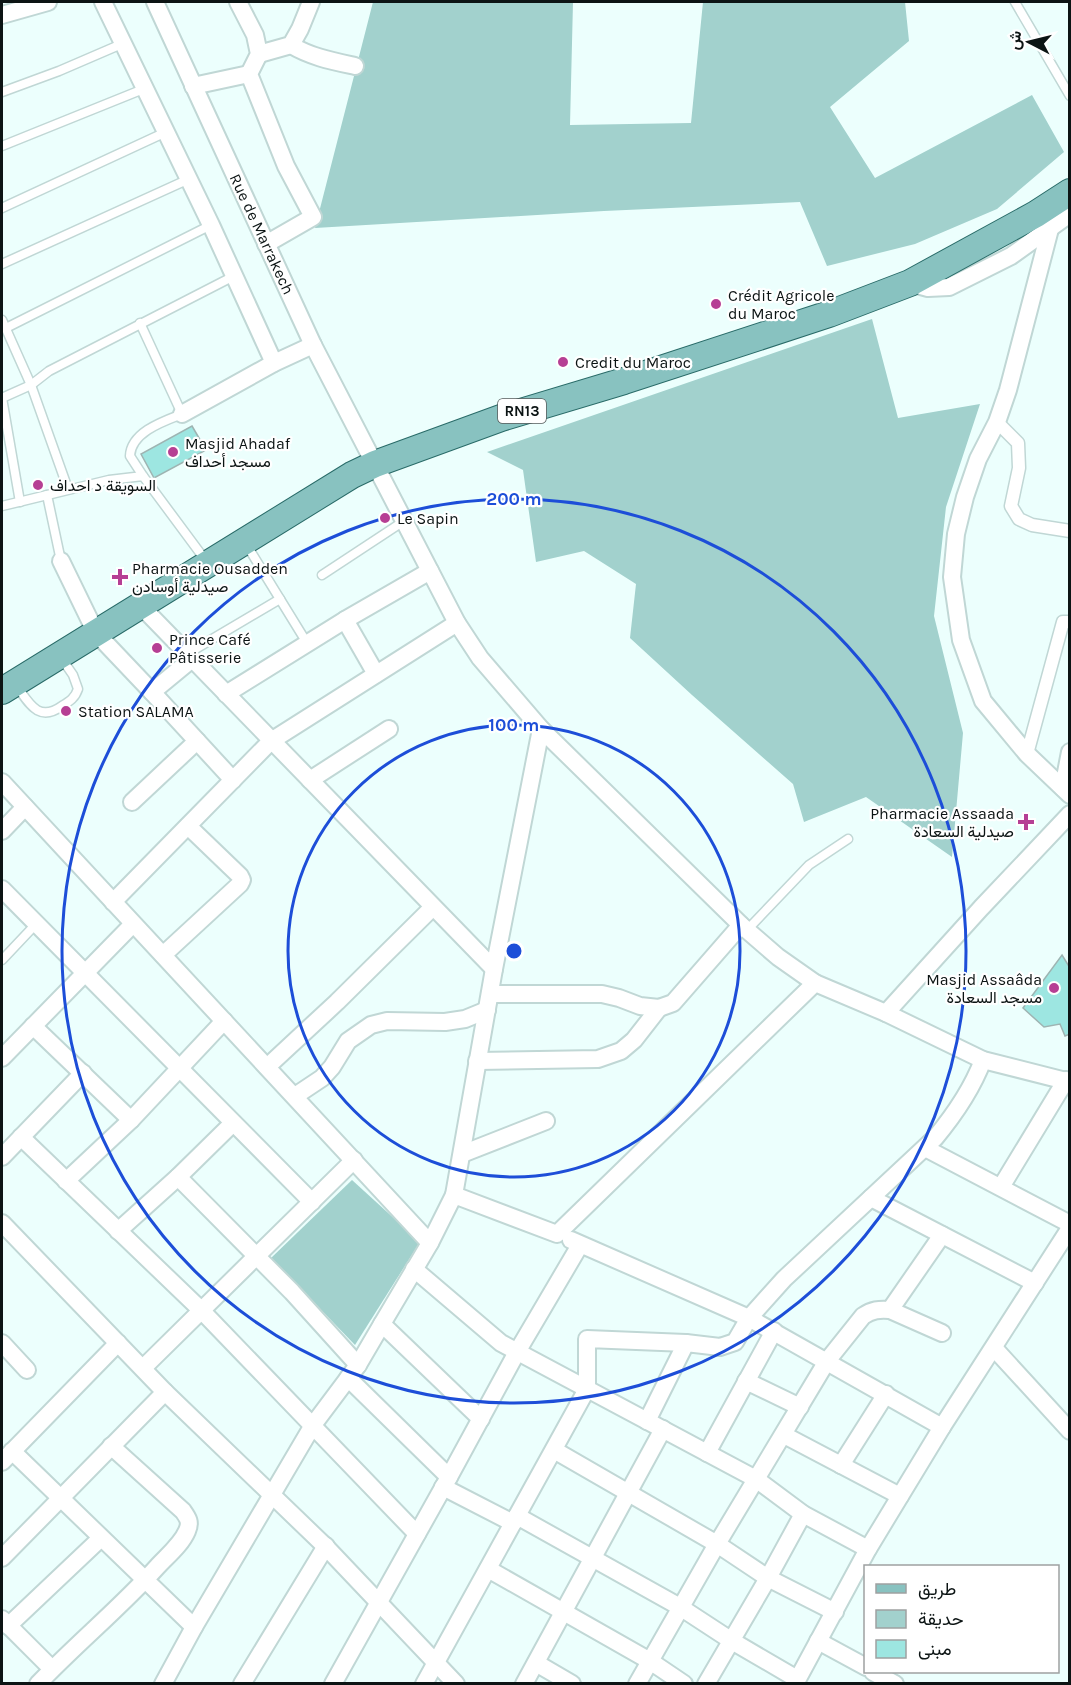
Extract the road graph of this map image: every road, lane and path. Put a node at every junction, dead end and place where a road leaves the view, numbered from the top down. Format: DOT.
graph roads {
  1 [pos="48,2"];
  2 [pos="103,2"];
  3 [pos="155,2"];
  4 [pos="238,2"];
  5 [pos="311,2"];
  6 [pos="1015,2"];
  7 [pos="2,15"];
  8 [pos="124,43"];
  9 [pos="291,45"];
  10 [pos="260,54"];
  11 [pos="355,66"];
  12 [pos="249,74"];
  13 [pos="193,86"];
  14 [pos="146,88"];
  15 [pos="2,92"];
  16 [pos="1070,96"];
  17 [pos="166,132"];
  18 [pos="2,146"];
  19 [pos="189,179"];
  20 [pos="1070,192"];
  21 [pos="2,208"];
  22 [pos="1070,214"];
  23 [pos="211,225"];
  24 [pos="1050,229"];
  25 [pos="266,244"];
  26 [pos="2,264"];
  27 [pos="234,276"];
  28 [pos="910,283"];
  29 [pos="141,323"];
  30 [pos="4,324"];
  31 [pos="313,345"];
  32 [pos="274,363"];
  33 [pos="31,385"];
  34 [pos="2,398"];
  35 [pos="182,414"];
  36 [pos="997,422"];
  37 [pos="375,464"];
  38 [pos="143,476"];
  39 [pos="68,489"];
  40 [pos="47,495"];
  41 [pos="20,502"];
  42 [pos="2,506"];
  43 [pos="404,521"];
  44 [pos="1070,531"];
  45 [pos="244,541"];
  46 [pos="61,561"];
  47 [pos="208,563"];
  48 [pos="430,571"];
  49 [pos="322,575"];
  50 [pos="280,599"];
  51 [pos="140,605"];
  52 [pos="345,620"];
  53 [pos="1070,622"];
  54 [pos="458,624"];
  55 [pos="96,633"];
  56 [pos="307,643"];
  57 [pos="60,655"];
  58 [pos="190,657"];
  59 [pos="376,674"];
  60 [pos="8,687"];
  61 [pos="152,692"];
  62 [pos="226,694"];
  63 [pos="389,729"];
  64 [pos="541,729"];
  65 [pos="197,741"];
  66 [pos="271,741"];
  67 [pos="1070,752"];
  68 [pos="1027,754"];
  69 [pos="233,780"];
  70 [pos="310,780"];
  71 [pos="2,782"];
  72 [pos="1066,791"];
  73 [pos="132,802"];
  74 [pos="25,807"];
  75 [pos="1070,814"];
  76 [pos="188,826"];
  77 [pos="2,831"];
  78 [pos="848,839"];
  79 [pos="2,889"];
  80 [pos="113,902"];
  81 [pos="434,907"];
  82 [pos="36,924"];
  83 [pos="133,924"];
  84 [pos="744,928"];
  85 [pos="163,955"];
  86 [pos="2,960"];
  87 [pos="494,969"];
  88 [pos="85,973"];
  89 [pos="815,982"];
  90 [pos="488,1002"];
  91 [pos="659,1008"];
  92 [pos="886,1013"];
  93 [pos="224,1021"];
  94 [pos="33,1026"];
  95 [pos="2,1058"];
  96 [pos="983,1060"];
  97 [pos="477,1061"];
  98 [pos="267,1067"];
  99 [pos="179,1069"];
  100 [pos="83,1073"];
  101 [pos="1068,1081"];
  102 [pos="295,1096"];
  103 [pos="131,1119"];
  104 [pos="546,1121"];
  105 [pos="233,1123"];
  106 [pos="21,1137"];
  107 [pos="925,1148"];
  108 [pos="462,1154"];
  109 [pos="2,1157"];
  110 [pos="354,1160"];
  111 [pos="178,1178"];
  112 [pos="66,1181"];
  113 [pos="1001,1187"];
  114 [pos="454,1195"];
  115 [pos="871,1198"];
  116 [pos="312,1202"];
  117 [pos="2,1223"];
  118 [pos="1070,1226"];
  119 [pos="118,1231"];
  120 [pos="557,1234"];
  121 [pos="942,1235"];
  122 [pos="430,1243"];
  123 [pos="580,1245"];
  124 [pos="257,1256"];
  125 [pos="414,1269"];
  126 [pos="1035,1283"];
  127 [pos="201,1310"];
  128 [pos="890,1310"];
  129 [pos="749,1318"];
  130 [pos="382,1324"];
  131 [pos="774,1331"];
  132 [pos="942,1332"];
  133 [pos="2,1343"];
  134 [pos="118,1343"];
  135 [pos="686,1343"];
  136 [pos="994,1348"];
  137 [pos="517,1352"];
  138 [pos="827,1361"];
  139 [pos="143,1368"];
  140 [pos="27,1370"];
  141 [pos="353,1371"];
  142 [pos="746,1381"];
  143 [pos="586,1389"];
  144 [pos="165,1392"];
  145 [pos="886,1394"];
  146 [pos="800,1407"];
  147 [pos="481,1419"];
  148 [pos="647,1421"];
  149 [pos="313,1425"];
  150 [pos="942,1427"];
  151 [pos="663,1429"];
  152 [pos="1070,1431"];
  153 [pos="784,1435"];
  154 [pos="111,1446"];
  155 [pos="554,1450"];
  156 [pos="706,1453"];
  157 [pos="7,1456"];
  158 [pos="841,1465"];
  159 [pos="756,1479"];
  160 [pos="446,1482"];
  161 [pos="628,1492"];
  162 [pos="272,1495"];
  163 [pos="900,1496"];
  164 [pos="60,1498"];
  165 [pos="802,1514"];
  166 [pos="515,1520"];
  167 [pos="417,1534"];
  168 [pos="101,1538"];
  169 [pos="717,1544"];
  170 [pos="326,1546"];
  171 [pos="868,1549"];
  172 [pos="2,1558"];
  173 [pos="593,1558"];
  174 [pos="488,1569"];
  175 [pos="768,1578"];
  176 [pos="144,1580"];
  177 [pos="378,1602"];
  178 [pos="680,1607"];
  179 [pos="835,1612"];
  180 [pos="564,1613"];
  181 [pos="5,1623"];
  182 [pos="194,1628"];
  183 [pos="732,1641"];
  184 [pos="818,1641"];
  185 [pos="650,1661"];
  186 [pos="436,1663"];
  187 [pos="536,1663"];
  188 [pos="864,1666"];
  189 [pos="52,1669"];
  190 [pos="877,1673"];
  191 [pos="796,1681"];
  192 [pos="38,1683"];
  193 [pos="163,1683"];
  194 [pos="242,1683"];
  195 [pos="333,1683"];
  196 [pos="424,1683"];
  197 [pos="456,1683"];
  198 [pos="524,1683"];
  199 [pos="572,1683"];
  200 [pos="637,1683"];
  201 [pos="684,1683"];
  202 [pos="706,1683"];
  203 [pos="895,1683"];
  1 -- 7 [label="street"];
  2 -- 8 [label="street"];
  3 -- 13 [label="street, Rue de Marrakech"];
  4 -- 10 [label="street"];
  5 -- 9 [label="street"];
  6 -- 16 [label="lane"];
  8 -- 14 [label="street"];
  8 -- 15 [label="lane"];
  9 -- 10 [label="street"];
  9 -- 11 [label="street"];
  10 -- 12 [label="street"];
  12 -- 13 [label="street"];
  12 -- 25 [label="street"];
  13 -- 25 [label="street, Rue de Marrakech"];
  14 -- 17 [label="street"];
  14 -- 18 [label="lane"];
  17 -- 19 [label="street"];
  17 -- 21 [label="lane"];
  19 -- 23 [label="street"];
  19 -- 26 [label="lane"];
  20 -- 28 [label="main road, RN13"];
  22 -- 24 [label="street"];
  23 -- 27 [label="street"];
  23 -- 30 [label="lane"];
  24 -- 28 [label="street"];
  24 -- 36 [label="street"];
  25 -- 31 [label="street, Rue de Marrakech"];
  27 -- 29 [label="lane"];
  27 -- 32 [label="street"];
  28 -- 37 [label="main road, RN13"];
  29 -- 33 [label="lane"];
  29 -- 35 [label="lane"];
  30 -- 33 [label="lane"];
  31 -- 32 [label="street"];
  31 -- 37 [label="street, Rue de Marrakech"];
  32 -- 35 [label="street"];
  33 -- 34 [label="lane"];
  33 -- 39 [label="lane"];
  34 -- 41 [label="lane"];
  35 -- 38 [label="lane"];
  36 -- 44 [label="street"];
  36 -- 68 [label="street"];
  37 -- 43 [label="street, Rue de Marrakech"];
  37 -- 45 [label="main road, RN13"];
  38 -- 39 [label="lane"];
  38 -- 47 [label="lane"];
  39 -- 40 [label="lane"];
  40 -- 41 [label="lane"];
  40 -- 46 [label="lane"];
  41 -- 42 [label="lane"];
  43 -- 48 [label="street, Rue de Marrakech"];
  43 -- 49 [label="lane"];
  45 -- 47 [label="main road, RN13"];
  45 -- 50 [label="lane"];
  46 -- 55 [label="street"];
  47 -- 51 [label="main road, RN13"];
  48 -- 52 [label="street"];
  48 -- 54 [label="street, Rue de Marrakech"];
  50 -- 56 [label="lane"];
  50 -- 58 [label="lane"];
  51 -- 55 [label="main road, RN13"];
  51 -- 58 [label="street"];
  52 -- 56 [label="street"];
  52 -- 59 [label="street"];
  53 -- 68 [label="street"];
  54 -- 59 [label="street"];
  54 -- 64 [label="street, Rue de Marrakech"];
  55 -- 57 [label="main road, RN13"];
  55 -- 61 [label="street"];
  56 -- 62 [label="street"];
  57 -- 60 [label="main road, RN13"];
  57 -- 60 [label="lane"];
  58 -- 61 [label="street"];
  58 -- 62 [label="street"];
  59 -- 66 [label="street"];
  61 -- 65 [label="street"];
  62 -- 66 [label="street"];
  63 -- 70 [label="street"];
  64 -- 84 [label="street, Rue de Marrakech"];
  64 -- 87 [label="street"];
  65 -- 69 [label="street"];
  65 -- 73 [label="street"];
  66 -- 69 [label="street"];
  66 -- 70 [label="street"];
  67 -- 72 [label="street"];
  68 -- 72 [label="street"];
  69 -- 76 [label="street"];
  70 -- 81 [label="street"];
  71 -- 74 [label="street"];
  74 -- 77 [label="street"];
  74 -- 80 [label="street"];
  75 -- 92 [label="street"];
  76 -- 80 [label="street"];
  76 -- 85 [label="street"];
  78 -- 84 [label="lane"];
  79 -- 82 [label="street"];
  80 -- 83 [label="street"];
  81 -- 87 [label="street"];
  81 -- 98 [label="street"];
  82 -- 86 [label="lane"];
  82 -- 88 [label="street"];
  83 -- 85 [label="street"];
  83 -- 88 [label="street"];
  84 -- 89 [label="street, Rue de Marrakech"];
  84 -- 91 [label="street"];
  85 -- 93 [label="street"];
  87 -- 90 [label="street"];
  88 -- 94 [label="street"];
  88 -- 99 [label="street"];
  89 -- 92 [label="street, Rue de Marrakech"];
  89 -- 120 [label="street"];
  90 -- 91 [label="street"];
  90 -- 97 [label="street"];
  90 -- 102 [label="street"];
  91 -- 97 [label="street"];
  92 -- 96 [label="street, Rue de Marrakech"];
  93 -- 98 [label="street"];
  93 -- 99 [label="street"];
  94 -- 95 [label="street"];
  94 -- 100 [label="street"];
  96 -- 101 [label="street, Rue de Marrakech"];
  96 -- 107 [label="street"];
  97 -- 108 [label="street"];
  98 -- 102 [label="street"];
  99 -- 103 [label="street"];
  99 -- 105 [label="street"];
  100 -- 103 [label="street"];
  100 -- 106 [label="street"];
  101 -- 113 [label="street"];
  102 -- 110 [label="street"];
  103 -- 112 [label="street"];
  104 -- 108 [label="street"];
  105 -- 111 [label="street"];
  105 -- 116 [label="street"];
  106 -- 109 [label="street"];
  106 -- 112 [label="street"];
  107 -- 113 [label="street"];
  107 -- 115 [label="street"];
  108 -- 114 [label="street"];
  110 -- 116 [label="street"];
  110 -- 122 [label="street"];
  111 -- 119 [label="street"];
  111 -- 124 [label="street"];
  112 -- 119 [label="street"];
  113 -- 118 [label="street"];
  114 -- 120 [label="street"];
  114 -- 122 [label="street"];
  115 -- 121 [label="street"];
  115 -- 129 [label="street"];
  116 -- 124 [label="street"];
  117 -- 134 [label="street"];
  118 -- 126 [label="street"];
  119 -- 127 [label="street"];
  120 -- 123 [label="street"];
  121 -- 126 [label="street"];
  121 -- 128 [label="street"];
  122 -- 125 [label="street"];
  123 -- 129 [label="street"];
  123 -- 137 [label="street"];
  124 -- 127 [label="street"];
  124 -- 141 [label="street"];
  125 -- 130 [label="street"];
  125 -- 137 [label="street"];
  126 -- 136 [label="street"];
  127 -- 139 [label="street"];
  127 -- 149 [label="street"];
  128 -- 132 [label="street"];
  128 -- 138 [label="street"];
  129 -- 131 [label="street"];
  129 -- 135 [label="street"];
  130 -- 141 [label="street"];
  130 -- 147 [label="street"];
  131 -- 138 [label="street"];
  131 -- 142 [label="street"];
  133 -- 140 [label="street"];
  134 -- 139 [label="street"];
  134 -- 157 [label="street"];
  135 -- 143 [label="street"];
  135 -- 148 [label="street"];
  136 -- 150 [label="street"];
  136 -- 152 [label="street"];
  137 -- 143 [label="street"];
  137 -- 147 [label="street"];
  138 -- 145 [label="street"];
  138 -- 146 [label="street"];
  139 -- 144 [label="street"];
  141 -- 149 [label="street"];
  141 -- 160 [label="street"];
  142 -- 146 [label="street"];
  142 -- 156 [label="street"];
  143 -- 148 [label="street"];
  143 -- 155 [label="street"];
  144 -- 154 [label="street"];
  144 -- 162 [label="street"];
  145 -- 150 [label="street"];
  145 -- 158 [label="street"];
  146 -- 153 [label="street"];
  147 -- 160 [label="street"];
  148 -- 151 [label="street"];
  149 -- 162 [label="street"];
  149 -- 167 [label="street"];
  150 -- 163 [label="street"];
  151 -- 156 [label="street"];
  151 -- 161 [label="street"];
  153 -- 158 [label="street"];
  153 -- 159 [label="street"];
  154 -- 164 [label="street"];
  154 -- 176 [label="street"];
  155 -- 161 [label="street"];
  155 -- 166 [label="street"];
  156 -- 159 [label="street"];
  157 -- 164 [label="street"];
  158 -- 163 [label="street"];
  159 -- 165 [label="street"];
  159 -- 169 [label="street"];
  160 -- 166 [label="street"];
  160 -- 167 [label="street"];
  161 -- 169 [label="street"];
  161 -- 173 [label="street"];
  162 -- 170 [label="street"];
  162 -- 182 [label="street"];
  163 -- 171 [label="street"];
  164 -- 168 [label="street"];
  164 -- 172 [label="street"];
  165 -- 171 [label="street"];
  165 -- 175 [label="street"];
  166 -- 173 [label="street"];
  166 -- 174 [label="street"];
  167 -- 177 [label="street"];
  168 -- 176 [label="street"];
  168 -- 181 [label="street"];
  169 -- 175 [label="street"];
  169 -- 178 [label="street"];
  170 -- 177 [label="street"];
  170 -- 194 [label="street"];
  171 -- 179 [label="street"];
  173 -- 178 [label="street"];
  173 -- 180 [label="street"];
  174 -- 180 [label="street"];
  174 -- 186 [label="street"];
  175 -- 179 [label="street"];
  175 -- 183 [label="street"];
  176 -- 182 [label="street"];
  176 -- 189 [label="street"];
  177 -- 186 [label="street"];
  177 -- 195 [label="street"];
  178 -- 183 [label="street"];
  178 -- 185 [label="street"];
  179 -- 184 [label="street"];
  180 -- 185 [label="street"];
  180 -- 187 [label="street"];
  181 -- 189 [label="street"];
  182 -- 193 [label="street"];
  183 -- 191 [label="street"];
  183 -- 202 [label="street"];
  184 -- 188 [label="street"];
  184 -- 191 [label="street"];
  185 -- 200 [label="street"];
  185 -- 201 [label="street"];
  186 -- 196 [label="street"];
  186 -- 197 [label="street"];
  187 -- 198 [label="street"];
  187 -- 199 [label="street"];
  189 -- 192 [label="street"];
  190 -- 203 [label="street"];
}
